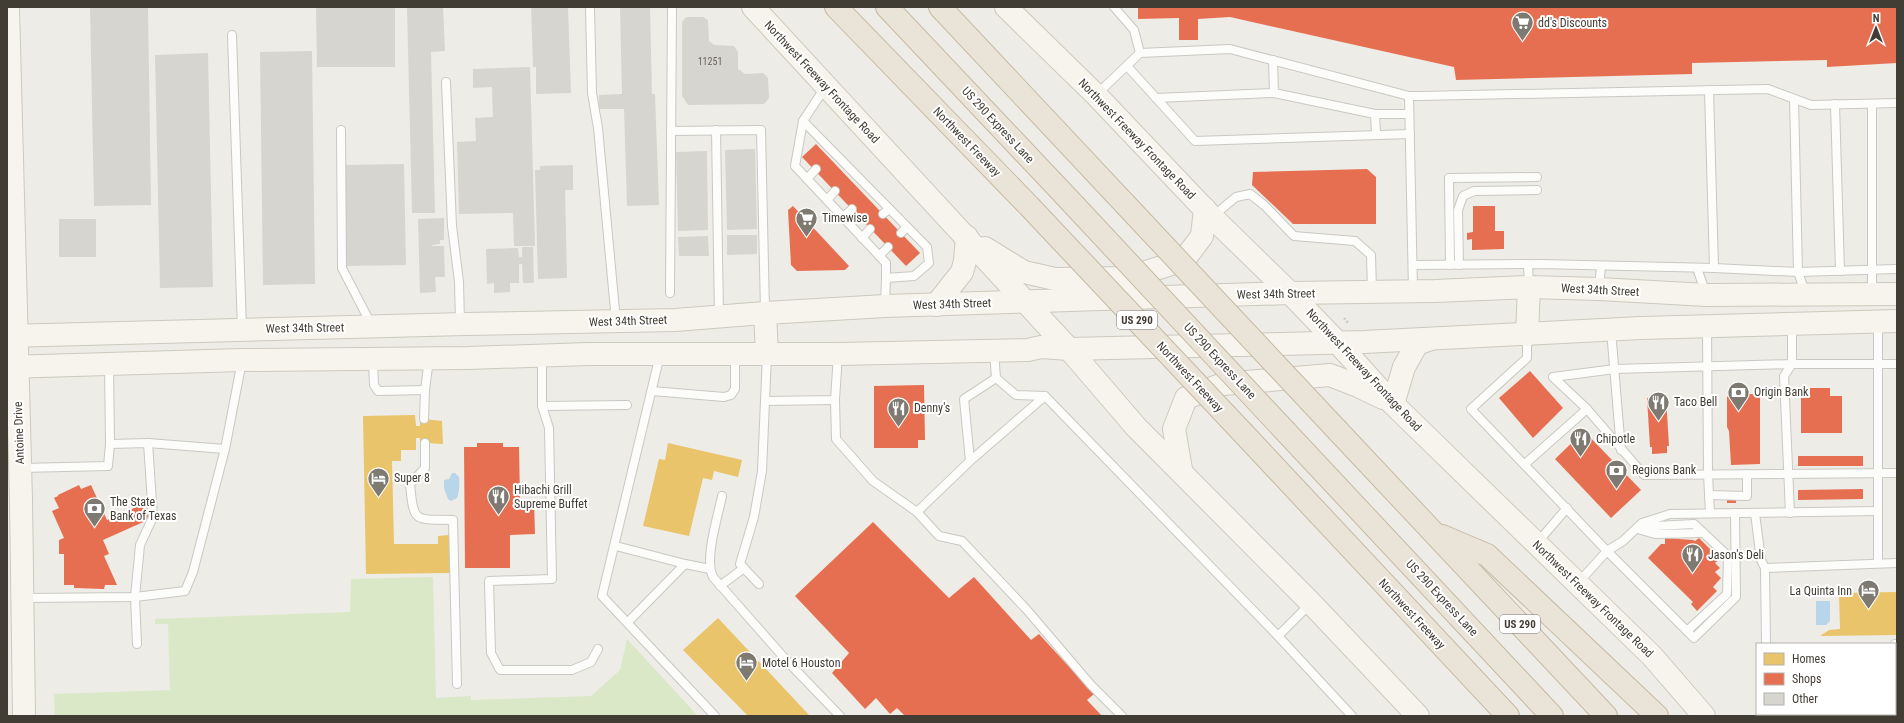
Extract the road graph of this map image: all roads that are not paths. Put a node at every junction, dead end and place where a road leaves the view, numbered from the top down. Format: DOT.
graph roads {
  1 [pos="8,7"];
  2 [pos="672,7"];
  3 [pos="753,7"];
  4 [pos="836,7"];
  5 [pos="887,7"];
  6 [pos="940,7"];
  7 [pos="1006,7"];
  8 [pos="1114,7"];
  9 [pos="590,8"];
  10 [pos="232,35"];
  11 [pos="1140,53"];
  12 [pos="1272,60"];
  13 [pos="8,64"];
  14 [pos="1127,66"];
  15 [pos="446,82"];
  16 [pos="826,86"];
  17 [pos="1709,90"];
  18 [pos="1274,93"];
  19 [pos="1096,95"];
  20 [pos="1409,96"];
  21 [pos="1156,98"];
  22 [pos="1794,99"];
  23 [pos="1897,103"];
  24 [pos="1835,104"];
  25 [pos="1872,104"];
  26 [pos="1375,114"];
  27 [pos="1409,114"];
  28 [pos="803,121"];
  29 [pos="341,130"];
  30 [pos="716,130"];
  31 [pos="671,131"];
  32 [pos="1376,134"];
  33 [pos="1410,134"];
  34 [pos="816,170"];
  35 [pos="1537,177"];
  36 [pos="807,179"];
  37 [pos="1537,190"];
  38 [pos="835,191"];
  39 [pos="1463,196"];
  40 [pos="827,200"];
  41 [pos="1449,202"];
  42 [pos="852,209"];
  43 [pos="1209,213"];
  44 [pos="843,217"];
  45 [pos="870,228"];
  46 [pos="967,237"];
  47 [pos="862,238"];
  48 [pos="888,247"];
  49 [pos="879,256"];
  50 [pos="1528,264"];
  51 [pos="1412,265"];
  52 [pos="1450,265"];
  53 [pos="1459,265"];
  54 [pos="1601,266"];
  55 [pos="1697,268"];
  56 [pos="1714,268"];
  57 [pos="1897,269"];
  58 [pos="1874,270"];
  59 [pos="1840,271"];
  60 [pos="1798,272"];
  61 [pos="886,278"];
  62 [pos="1529,287"];
  63 [pos="1599,289"];
  64 [pos="1372,292"];
  65 [pos="1413,292"];
  66 [pos="670,293"];
  67 [pos="1290,293"];
  68 [pos="1897,294"];
  69 [pos="1806,295"];
  70 [pos="1872,295"];
  71 [pos="1706,296"];
  72 [pos="1025,303"];
  73 [pos="936,305"];
  74 [pos="885,306"];
  75 [pos="765,313"];
  76 [pos="720,316"];
  77 [pos="1887,321"];
  78 [pos="616,322"];
  79 [pos="1792,323"];
  80 [pos="460,324"];
  81 [pos="372,326"];
  82 [pos="1706,326"];
  83 [pos="242,330"];
  84 [pos="1610,330"];
  85 [pos="1527,335"];
  86 [pos="12,336"];
  87 [pos="1431,339"];
  88 [pos="1338,343"];
  89 [pos="1069,349"];
  90 [pos="994,350"];
  91 [pos="661,354"];
  92 [pos="735,354"];
  93 [pos="767,354"];
  94 [pos="838,354"];
  95 [pos="542,356"];
  96 [pos="373,358"];
  97 [pos="430,358"];
  98 [pos="242,360"];
  99 [pos="109,364"];
  100 [pos="1792,364"];
  101 [pos="1878,364"];
  102 [pos="1897,364"];
  103 [pos="12,367"];
  104 [pos="1708,367"];
  105 [pos="1615,369"];
  106 [pos="996,378"];
  107 [pos="425,390"];
  108 [pos="652,392"];
  109 [pos="1045,396"];
  110 [pos="835,400"];
  111 [pos="764,401"];
  112 [pos="1392,404"];
  113 [pos="627,405"];
  114 [pos="542,406"];
  115 [pos="1586,409"];
  116 [pos="424,419"];
  117 [pos="148,443"];
  118 [pos="425,443"];
  119 [pos="110,444"];
  120 [pos="225,450"];
  121 [pos="1622,450"];
  122 [pos="970,461"];
  123 [pos="1525,464"];
  124 [pos="20,468"];
  125 [pos="1181,470"];
  126 [pos="1878,473"];
  127 [pos="1897,473"];
  128 [pos="1708,474"];
  129 [pos="1747,474"];
  130 [pos="1789,474"];
  131 [pos="1709,495"];
  132 [pos="722,496"];
  133 [pos="1567,508"];
  134 [pos="1878,511"];
  135 [pos="917,512"];
  136 [pos="1700,513"];
  137 [pos="1710,513"];
  138 [pos="1735,513"];
  139 [pos="1755,513"];
  140 [pos="1790,513"];
  141 [pos="1636,529"];
  142 [pos="1434,533"];
  143 [pos="1703,533"];
  144 [pos="1537,544"];
  145 [pos="616,546"];
  146 [pos="1607,551"];
  147 [pos="1878,563"];
  148 [pos="1897,563"];
  149 [pos="684,564"];
  150 [pos="744,568"];
  151 [pos="1765,568"];
  152 [pos="710,569"];
  153 [pos="759,584"];
  154 [pos="1578,584"];
  155 [pos="720,586"];
  156 [pos="135,597"];
  157 [pos="15,598"];
  158 [pos="1311,603"];
  159 [pos="628,622"];
  160 [pos="1687,631"];
  161 [pos="1278,636"];
  162 [pos="1766,643"];
  163 [pos="137,644"];
  164 [pos="598,649"];
  165 [pos="457,684"];
  166 [pos="24,716"];
  167 [pos="715,716"];
  168 [pos="840,716"];
  169 [pos="1122,716"];
  170 [pos="1352,716"];
  171 [pos="1418,716"];
  172 [pos="1508,716"];
  173 [pos="1552,716"];
  174 [pos="1606,716"];
  175 [pos="1657,716"];
  176 [pos="1704,716"];
  1 -- 13 [label="main road, Antoine Drive"];
  2 -- 31 [label="lane"];
  3 -- 16 [label="main road, Northwest Freeway Frontage Road"];
  4 -- 172 [label="highway, Northwest Freeway / US 290, bridge"];
  5 -- 173 [label="highway, US 290 Express Lane, bridge"];
  6 -- 142 [label="highway, US 290, bridge"];
  7 -- 19 [label="main road, Northwest Freeway Frontage Road"];
  8 -- 11 [label="lane"];
  9 -- 78 [label="lane"];
  10 -- 83 [label="lane"];
  11 -- 12 [label="lane"];
  11 -- 14 [label="lane"];
  12 -- 18 [label="lane"];
  12 -- 20 [label="lane"];
  13 -- 86 [label="main road, Antoine Drive"];
  14 -- 19 [label="lane"];
  14 -- 21 [label="lane"];
  15 -- 80 [label="lane"];
  16 -- 28 [label="lane"];
  16 -- 46 [label="main road, Northwest Freeway Frontage Road"];
  17 -- 20 [label="lane"];
  17 -- 22 [label="lane"];
  17 -- 56 [label="lane"];
  18 -- 21 [label="lane"];
  18 -- 26 [label="lane"];
  19 -- 43 [label="main road, Northwest Freeway Frontage Road"];
  20 -- 27 [label="lane"];
  21 -- 32 [label="lane"];
  22 -- 24 [label="lane"];
  22 -- 60 [label="lane"];
  23 -- 25 [label="lane"];
  24 -- 25 [label="lane"];
  24 -- 59 [label="lane"];
  25 -- 58 [label="lane"];
  26 -- 27 [label="lane"];
  26 -- 32 [label="lane"];
  27 -- 33 [label="lane"];
  28 -- 36 [label="lane"];
  28 -- 61 [label="lane"];
  29 -- 81 [label="lane"];
  30 -- 31 [label="lane"];
  30 -- 75 [label="lane"];
  30 -- 76 [label="lane"];
  31 -- 66 [label="lane"];
  32 -- 33 [label="lane"];
  33 -- 51 [label="lane"];
  34 -- 36 [label="lane"];
  35 -- 41 [label="lane"];
  36 -- 40 [label="lane"];
  37 -- 39 [label="lane"];
  38 -- 40 [label="lane"];
  39 -- 41 [label="lane"];
  39 -- 53 [label="lane"];
  40 -- 44 [label="lane"];
  41 -- 52 [label="lane"];
  42 -- 44 [label="lane"];
  43 -- 46 [label="main road"];
  43 -- 64 [label="lane"];
  43 -- 67 [label="main road, Northwest Freeway Frontage Road"];
  44 -- 47 [label="lane"];
  45 -- 47 [label="lane"];
  46 -- 72 [label="main road, Northwest Freeway Frontage Road"];
  46 -- 73 [label="main road"];
  47 -- 49 [label="lane"];
  48 -- 49 [label="lane"];
  49 -- 61 [label="lane"];
  50 -- 53 [label="lane"];
  50 -- 54 [label="lane"];
  50 -- 62 [label="lane"];
  51 -- 52 [label="lane"];
  51 -- 65 [label="lane"];
  52 -- 53 [label="lane"];
  54 -- 55 [label="lane"];
  54 -- 63 [label="lane"];
  55 -- 56 [label="lane"];
  55 -- 71 [label="lane"];
  56 -- 60 [label="lane"];
  57 -- 58 [label="lane"];
  58 -- 59 [label="lane"];
  58 -- 70 [label="lane"];
  59 -- 60 [label="lane"];
  60 -- 69 [label="lane"];
  61 -- 74 [label="lane"];
  62 -- 63 [label="main road, West 34th Street"];
  62 -- 65 [label="main road, West 34th Street"];
  62 -- 85 [label="main road"];
  63 -- 71 [label="main road, West 34th Street"];
  64 -- 65 [label="main road, West 34th Street"];
  64 -- 67 [label="main road, West 34th Street"];
  67 -- 72 [label="main road, West 34th Street"];
  67 -- 88 [label="main road, Northwest Freeway Frontage Road"];
  68 -- 70 [label="main road, West 34th Street"];
  69 -- 70 [label="main road, West 34th Street"];
  69 -- 71 [label="main road, West 34th Street"];
  71 -- 82 [label="main road"];
  72 -- 73 [label="main road, West 34th Street"];
  72 -- 89 [label="main road, Northwest Freeway Frontage Road"];
  73 -- 74 [label="main road, West 34th Street"];
  74 -- 75 [label="main road, West 34th Street"];
  75 -- 76 [label="main road, West 34th Street"];
  75 -- 93 [label="main road"];
  76 -- 78 [label="main road, West 34th Street"];
  77 -- 79 [label="main road"];
  77 -- 101 [label="lane"];
  78 -- 80 [label="main road, West 34th Street"];
  79 -- 82 [label="main road"];
  79 -- 100 [label="lane"];
  80 -- 81 [label="main road, West 34th Street"];
  81 -- 83 [label="main road, West 34th Street"];
  81 -- 96 [label="main road"];
  82 -- 84 [label="main road"];
  82 -- 104 [label="lane"];
  83 -- 86 [label="main road, West 34th Street"];
  84 -- 85 [label="main road"];
  84 -- 105 [label="lane"];
  85 -- 87 [label="main road"];
  85 -- 123 [label="lane"];
  86 -- 103 [label="main road, Antoine Drive"];
  87 -- 88 [label="main road"];
  87 -- 112 [label="main road"];
  88 -- 89 [label="main road"];
  88 -- 112 [label="main road, Northwest Freeway Frontage Road"];
  89 -- 90 [label="main road"];
  89 -- 125 [label="main road, Northwest Freeway Frontage Road"];
  90 -- 94 [label="main road"];
  90 -- 106 [label="lane"];
  91 -- 92 [label="main road"];
  91 -- 95 [label="main road"];
  91 -- 108 [label="lane"];
  92 -- 93 [label="main road"];
  92 -- 108 [label="lane"];
  93 -- 94 [label="main road"];
  93 -- 111 [label="lane"];
  94 -- 110 [label="lane"];
  95 -- 97 [label="main road"];
  95 -- 114 [label="lane"];
  96 -- 97 [label="main road"];
  96 -- 98 [label="main road"];
  96 -- 107 [label="lane"];
  97 -- 107 [label="lane"];
  98 -- 99 [label="main road"];
  98 -- 120 [label="lane"];
  99 -- 103 [label="main road"];
  99 -- 119 [label="lane"];
  100 -- 101 [label="lane"];
  100 -- 104 [label="lane"];
  100 -- 130 [label="lane"];
  101 -- 102 [label="lane"];
  101 -- 126 [label="lane"];
  103 -- 124 [label="main road, Antoine Drive"];
  104 -- 105 [label="lane"];
  104 -- 128 [label="lane"];
  105 -- 115 [label="lane"];
  105 -- 121 [label="lane"];
  106 -- 109 [label="lane"];
  106 -- 122 [label="lane"];
  107 -- 116 [label="lane"];
  108 -- 145 [label="lane"];
  109 -- 122 [label="lane"];
  109 -- 161 [label="lane"];
  110 -- 111 [label="lane"];
  110 -- 135 [label="lane"];
  111 -- 150 [label="lane"];
  112 -- 125 [label="main road"];
  112 -- 144 [label="main road, Northwest Freeway Frontage Road"];
  113 -- 114 [label="lane"];
  114 -- 164 [label="lane"];
  115 -- 121 [label="lane"];
  115 -- 123 [label="lane"];
  117 -- 119 [label="lane"];
  117 -- 120 [label="lane"];
  117 -- 156 [label="lane"];
  118 -- 165 [label="lane"];
  119 -- 124 [label="lane"];
  120 -- 156 [label="lane"];
  121 -- 128 [label="lane"];
  122 -- 135 [label="lane"];
  123 -- 133 [label="lane"];
  124 -- 157 [label="main road, Antoine Drive"];
  125 -- 158 [label="main road, Northwest Freeway Frontage Road"];
  126 -- 127 [label="lane"];
  126 -- 130 [label="lane"];
  126 -- 134 [label="lane"];
  128 -- 129 [label="lane"];
  128 -- 131 [label="lane"];
  129 -- 130 [label="lane"];
  129 -- 131 [label="lane"];
  130 -- 140 [label="lane"];
  131 -- 137 [label="lane"];
  132 -- 152 [label="lane"];
  133 -- 144 [label="lane"];
  133 -- 146 [label="lane"];
  134 -- 140 [label="lane"];
  134 -- 147 [label="lane"];
  135 -- 169 [label="lane"];
  136 -- 137 [label="lane"];
  136 -- 141 [label="lane"];
  136 -- 143 [label="lane"];
  137 -- 138 [label="lane"];
  138 -- 139 [label="lane"];
  138 -- 160 [label="lane"];
  139 -- 140 [label="lane"];
  139 -- 151 [label="lane"];
  141 -- 143 [label="lane"];
  141 -- 146 [label="lane"];
  142 -- 174 [label="highway, US 290"];
  142 -- 175 [label="highway"];
  143 -- 160 [label="lane"];
  144 -- 154 [label="main road, Northwest Freeway Frontage Road"];
  145 -- 149 [label="lane"];
  145 -- 159 [label="lane"];
  146 -- 154 [label="lane"];
  146 -- 160 [label="lane"];
  147 -- 148 [label="lane"];
  147 -- 151 [label="lane"];
  149 -- 152 [label="lane"];
  149 -- 159 [label="lane"];
  150 -- 153 [label="lane"];
  150 -- 155 [label="lane"];
  151 -- 162 [label="lane"];
  152 -- 155 [label="lane"];
  154 -- 176 [label="main road, Northwest Freeway Frontage Road"];
  155 -- 168 [label="lane"];
  156 -- 157 [label="lane"];
  156 -- 163 [label="lane"];
  157 -- 166 [label="main road, Antoine Drive"];
  158 -- 161 [label="lane"];
  158 -- 171 [label="main road, Northwest Freeway Frontage Road"];
  159 -- 167 [label="lane"];
  161 -- 170 [label="lane"];
}
